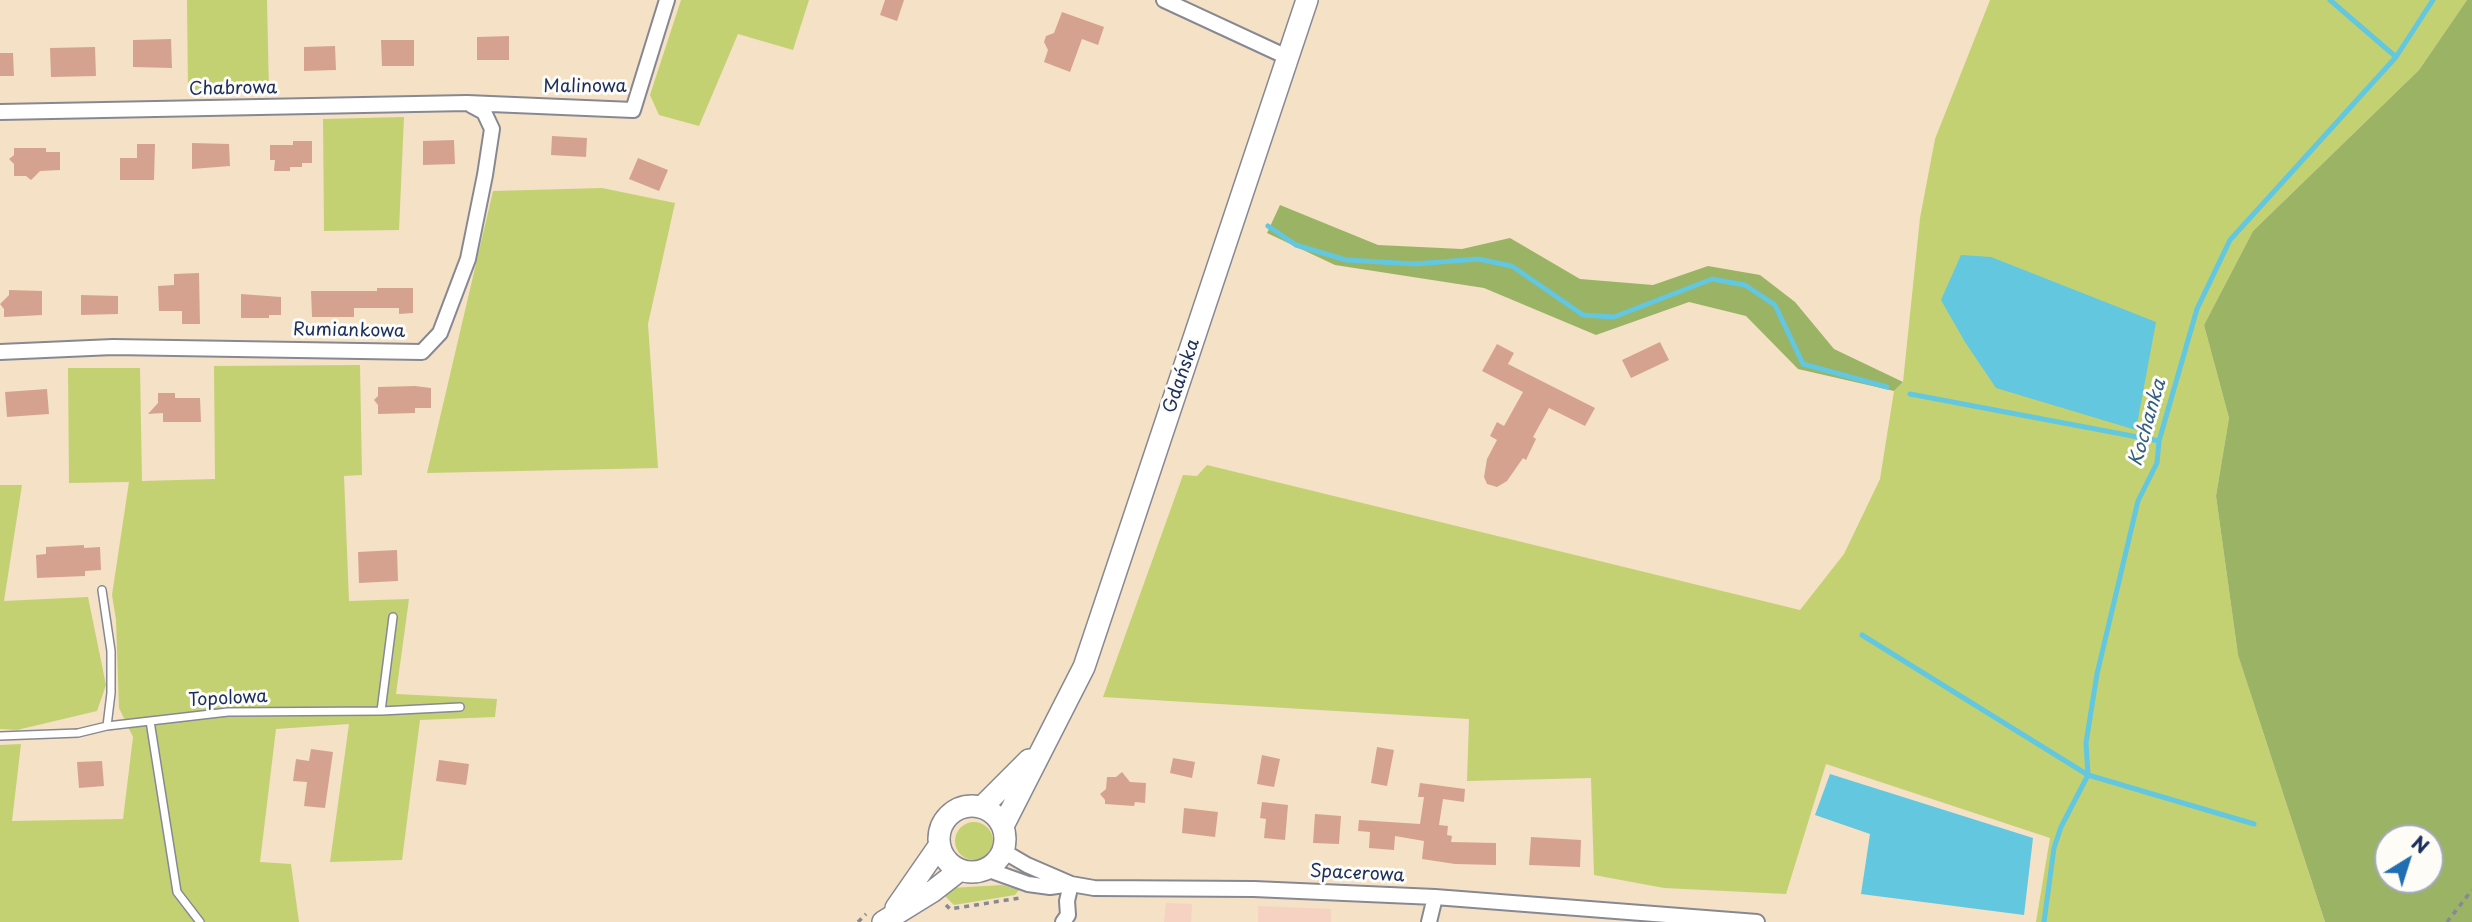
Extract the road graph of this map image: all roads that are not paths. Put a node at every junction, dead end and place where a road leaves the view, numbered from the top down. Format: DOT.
graph roads {
  1 [pos="667,0"];
  2 [pos="1164,0"];
  3 [pos="1307,0"];
  4 [pos="1287,57"];
  5 [pos="467,103"];
  6 [pos="0,113"];
  7 [pos="0,352"];
  8 [pos="102,590"];
  9 [pos="393,617"];
  10 [pos="460,707"];
  11 [pos="381,711"];
  12 [pos="150,721"];
  13 [pos="107,726"];
  14 [pos="0,736"];
  15 [pos="1042,746"];
  16 [pos="982,807"];
  17 [pos="1003,826"];
  18 [pos="939,846"];
  19 [pos="1003,851"];
  20 [pos="986,869"];
  21 [pos="960,870"];
  22 [pos="1071,884"];
  23 [pos="1435,897"];
  24 [pos="887,918"];
  25 [pos="200,922"];
  26 [pos="1063,922"];
  27 [pos="1429,922"];
  28 [pos="1757,922"];
  1 -- 5 [label="street, Malinowa"];
  2 -- 4 [label="street"];
  3 -- 4 [label="main road, Gdańska"];
  4 -- 15 [label="main road, Gdańska"];
  5 -- 6 [label="street, Chabrowa"];
  5 -- 7 [label="street, Rumiankowa"];
  8 -- 13 [label="lane"];
  9 -- 11 [label="lane"];
  10 -- 11 [label="lane, Topolowa"];
  11 -- 12 [label="lane, Topolowa"];
  12 -- 13 [label="lane, Topolowa"];
  12 -- 25 [label="lane"];
  13 -- 14 [label="lane, Topolowa"];
  15 -- 16 [label="main road, Gdańska"];
  15 -- 17 [label="main road, Gdańska"];
  16 -- 17 [label="main road"];
  16 -- 18 [label="main road"];
  17 -- 19 [label="main road"];
  18 -- 21 [label="main road"];
  18 -- 24 [label="main road"];
  19 -- 20 [label="main road"];
  19 -- 22 [label="street, Spacerowa"];
  20 -- 21 [label="main road"];
  20 -- 22 [label="street, Spacerowa"];
  21 -- 24 [label="main road"];
  22 -- 23 [label="street, Spacerowa"];
  22 -- 26 [label="street"];
  23 -- 27 [label="street"];
  23 -- 28 [label="street, Spacerowa"];
}
